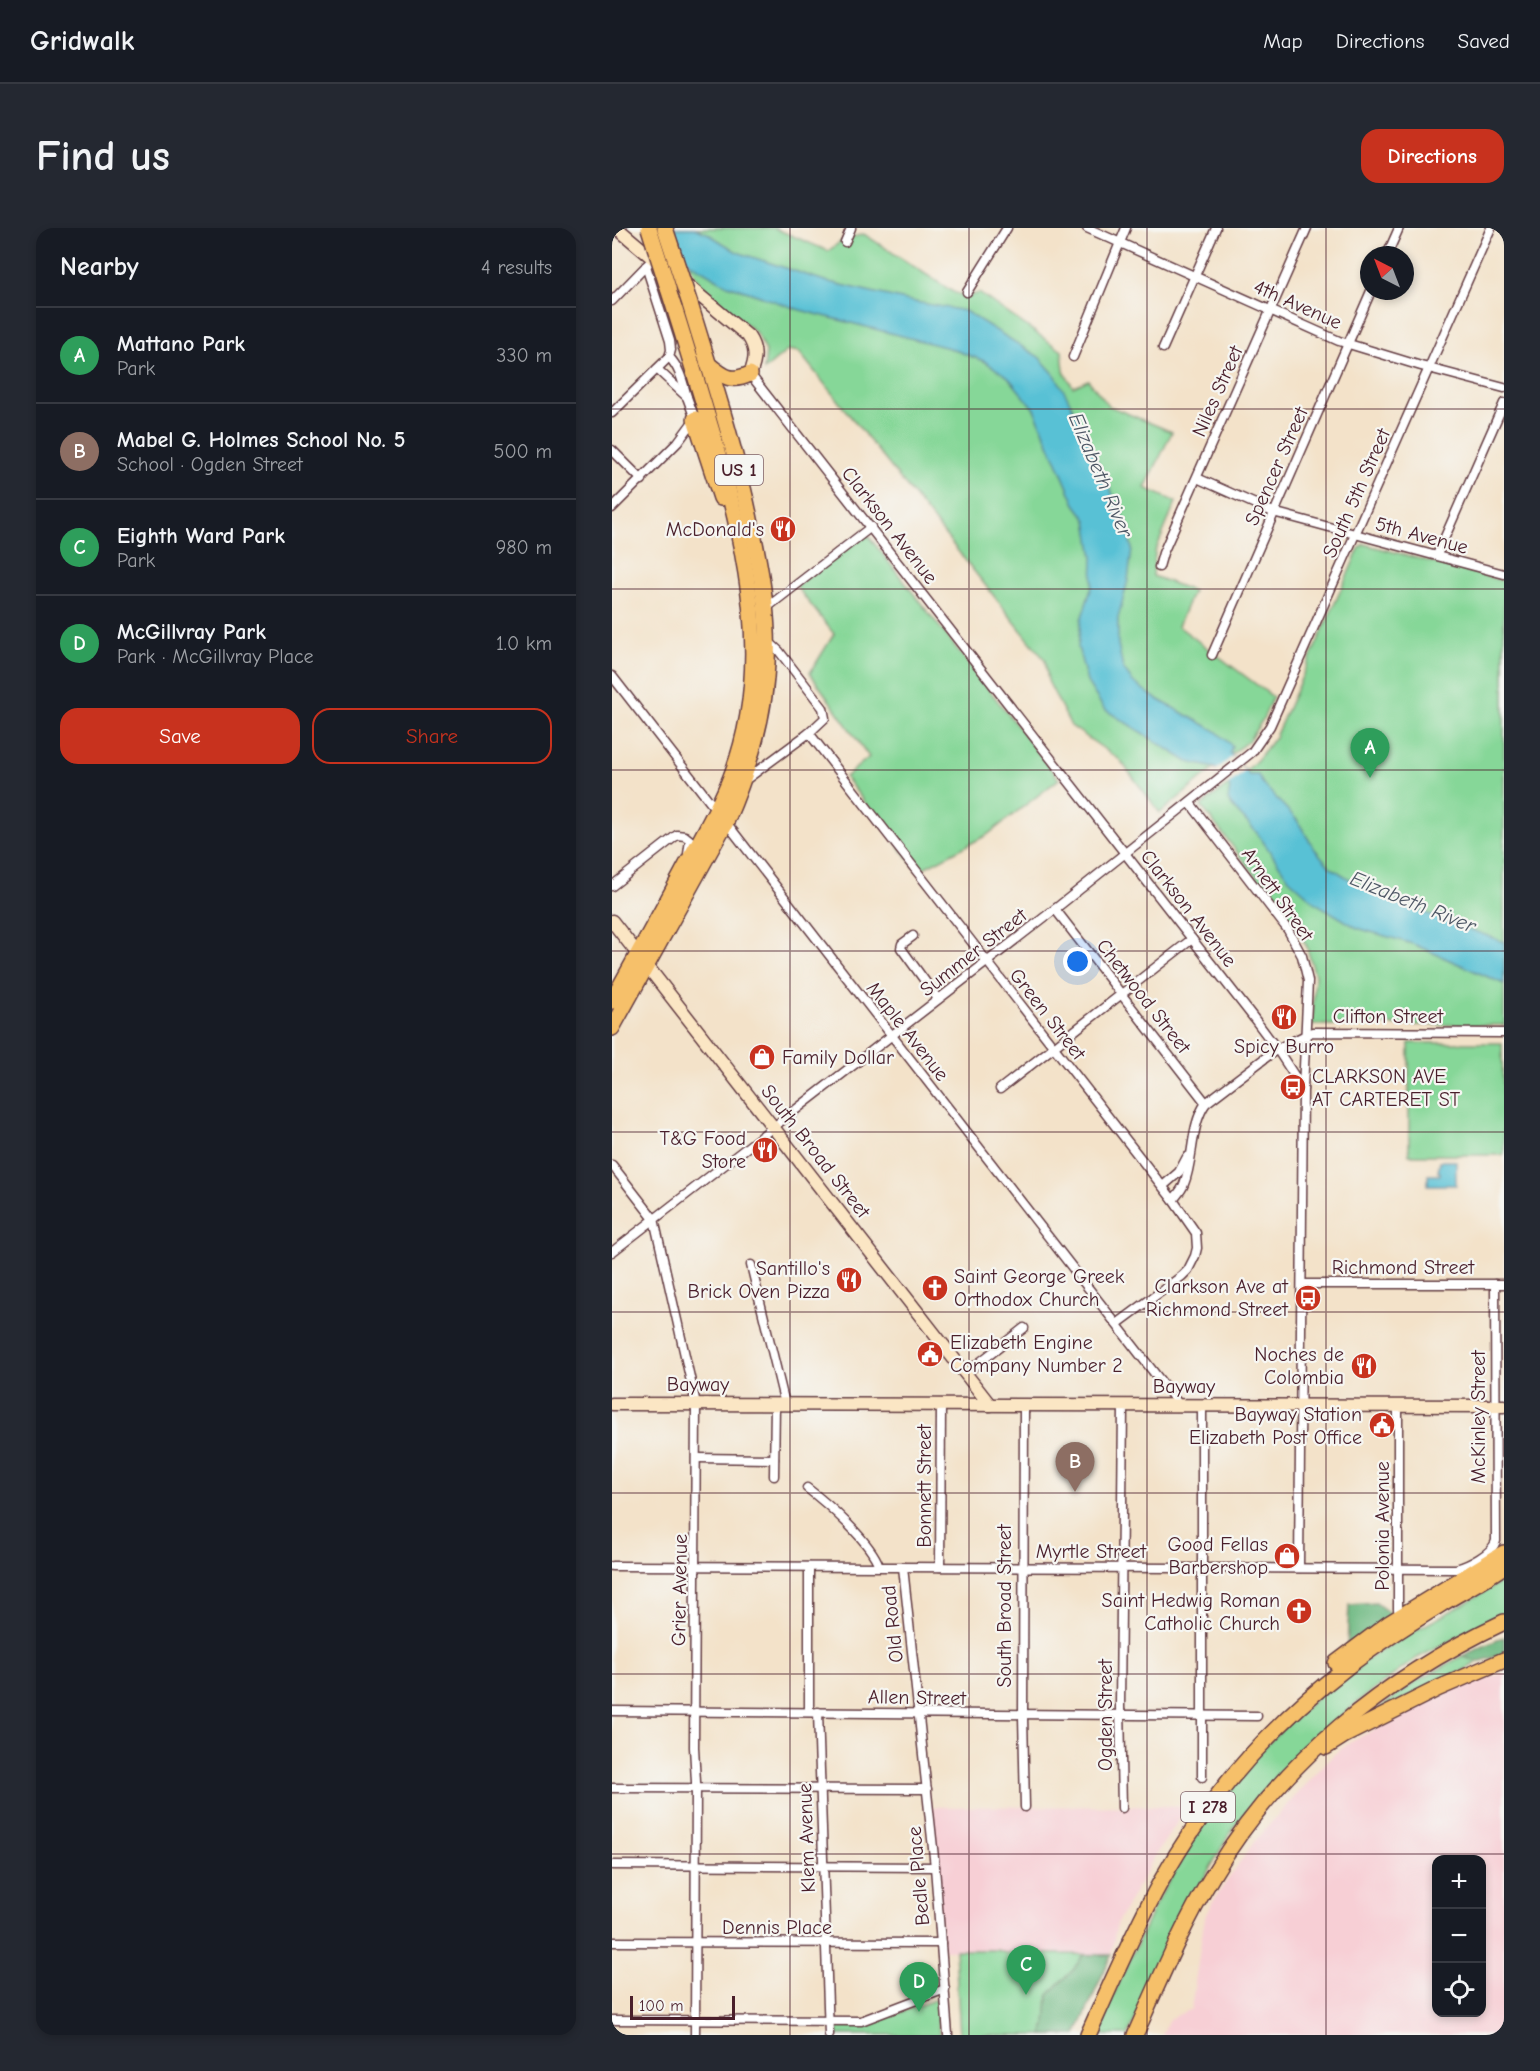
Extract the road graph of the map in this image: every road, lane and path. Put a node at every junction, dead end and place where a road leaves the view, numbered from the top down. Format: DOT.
graph roads {
  1 [pos="617,228"];
  2 [pos="650,228"];
  3 [pos="665,228"];
  4 [pos="851,228"];
  5 [pos="1007,228"];
  6 [pos="1087,228"];
  7 [pos="1126,228"];
  8 [pos="1216,228"];
  9 [pos="1307,228"];
  10 [pos="1399,228"];
  11 [pos="1491,228"];
  12 [pos="845,242"];
  13 [pos="1120,242"];
  14 [pos="1391,246"];
  15 [pos="650,262"];
  16 [pos="1195,276"];
  17 [pos="967,292"];
  18 [pos="1367,300"];
  19 [pos="612,301"];
  20 [pos="1270,310"];
  21 [pos="1347,344"];
  22 [pos="1163,348"];
  23 [pos="669,357"];
  24 [pos="1073,357"];
  25 [pos="708,364"];
  26 [pos="1429,368"];
  27 [pos="657,369"];
  28 [pos="750,374"];
  29 [pos="1504,388"];
  30 [pos="687,397"];
  31 [pos="1504,403"];
  32 [pos="612,413"];
  33 [pos="695,419"];
  34 [pos="701,440"];
  35 [pos="678,442"];
  36 [pos="612,450"];
  37 [pos="1197,478"];
  38 [pos="642,480"];
  39 [pos="612,508"];
  40 [pos="1273,512"];
  41 [pos="737,525"];
  42 [pos="871,527"];
  43 [pos="1356,534"];
  44 [pos="1437,555"];
  45 [pos="1159,567"];
  46 [pos="1504,574"];
  47 [pos="765,609"];
  48 [pos="768,641"];
  49 [pos="1212,655"];
  50 [pos="612,676"];
  51 [pos="808,733"];
  52 [pos="1239,764"];
  53 [pos="742,782"];
  54 [pos="1190,803"];
  55 [pos="721,816"];
  56 [pos="1125,852"];
  57 [pos="683,872"];
  58 [pos="612,886"];
  59 [pos="1055,909"];
  60 [pos="612,921"];
  61 [pos="913,936"];
  62 [pos="1192,939"];
  63 [pos="643,960"];
  64 [pos="986,961"];
  65 [pos="1122,994"];
  66 [pos="938,999"];
  67 [pos="612,1001"];
  68 [pos="612,1028"];
  69 [pos="1504,1033"];
  70 [pos="1305,1034"];
  71 [pos="891,1036"];
  72 [pos="1053,1047"];
  73 [pos="1277,1048"];
  74 [pos="1000,1089"];
  75 [pos="1303,1089"];
  76 [pos="1206,1103"];
  77 [pos="773,1128"];
  78 [pos="1191,1149"];
  79 [pos="612,1165"];
  80 [pos="1162,1186"];
  81 [pos="1173,1200"];
  82 [pos="654,1219"];
  83 [pos="612,1252"];
  84 [pos="751,1265"];
  85 [pos="1302,1284"];
  86 [pos="1500,1284"];
  87 [pos="1117,1324"];
  88 [pos="1024,1328"];
  89 [pos="966,1373"];
  90 [pos="612,1404"];
  91 [pos="696,1404"];
  92 [pos="780,1404"];
  93 [pos="941,1405"];
  94 [pos="990,1405"];
  95 [pos="1024,1405"];
  96 [pos="1123,1406"];
  97 [pos="1180,1406"];
  98 [pos="1202,1406"];
  99 [pos="1301,1406"];
  100 [pos="1398,1406"];
  101 [pos="1499,1406"];
  102 [pos="697,1458"];
  103 [pos="774,1459"];
  104 [pos="774,1476"];
  105 [pos="807,1488"];
  106 [pos="1498,1551"];
  107 [pos="612,1566"];
  108 [pos="696,1566"];
  109 [pos="879,1566"];
  110 [pos="1504,1566"];
  111 [pos="809,1567"];
  112 [pos="903,1567"];
  113 [pos="940,1567"];
  114 [pos="1024,1567"];
  115 [pos="1122,1567"];
  116 [pos="1203,1568"];
  117 [pos="1299,1568"];
  118 [pos="1399,1568"];
  119 [pos="1504,1575"];
  120 [pos="1398,1609"];
  121 [pos="1504,1622"];
  122 [pos="1504,1629"];
  123 [pos="1397,1632"];
  124 [pos="1446,1653"];
  125 [pos="1504,1660"];
  126 [pos="612,1711"];
  127 [pos="694,1712"];
  128 [pos="813,1712"];
  129 [pos="919,1713"];
  130 [pos="1023,1716"];
  131 [pos="1120,1716"];
  132 [pos="1202,1716"];
  133 [pos="1257,1716"];
  134 [pos="1246,1758"];
  135 [pos="1296,1767"];
  136 [pos="1202,1777"];
  137 [pos="612,1788"];
  138 [pos="696,1788"];
  139 [pos="820,1788"];
  140 [pos="927,1789"];
  141 [pos="1025,1807"];
  142 [pos="1122,1808"];
  143 [pos="612,1865"];
  144 [pos="695,1865"];
  145 [pos="824,1866"];
  146 [pos="934,1867"];
  147 [pos="612,1942"];
  148 [pos="694,1943"];
  149 [pos="941,1943"];
  150 [pos="826,1944"];
  151 [pos="945,1989"];
  152 [pos="612,2020"];
  153 [pos="695,2020"];
  154 [pos="830,2021"];
  155 [pos="695,2035"];
  156 [pos="830,2035"];
  157 [pos="948,2035"];
  158 [pos="1088,2035"];
  159 [pos="1135,2035"];
  1 -- 15 [label="main road"];
  2 -- 41 [label="highway, US 1, bridge"];
  3 -- 25 [label="highway, US 1, bridge"];
  4 -- 12 [label="street"];
  5 -- 17 [label="street"];
  6 -- 13 [label="street, 4th Avenue"];
  7 -- 13 [label="street"];
  8 -- 16 [label="street"];
  9 -- 20 [label="street, Niles Street"];
  10 -- 14 [label="street"];
  11 -- 26 [label="street, South 5th Street"];
  13 -- 16 [label="street, 4th Avenue"];
  13 -- 24 [label="street"];
  15 -- 19 [label="street"];
  15 -- 23 [label="street"];
  15 -- 28 [label="main road"];
  16 -- 20 [label="street, 4th Avenue"];
  16 -- 22 [label="street"];
  18 -- 21 [label="street, Spencer Street"];
  20 -- 21 [label="street, 4th Avenue"];
  20 -- 37 [label="street, Niles Street"];
  21 -- 26 [label="street, 4th Avenue"];
  21 -- 40 [label="street, Spencer Street"];
  23 -- 27 [label="street"];
  23 -- 30 [label="street"];
  25 -- 28 [label="highway"];
  25 -- 47 [label="highway, US 1"];
  26 -- 29 [label="street, 4th Avenue"];
  26 -- 43 [label="street, South 5th Street"];
  27 -- 30 [label="street"];
  27 -- 32 [label="street"];
  28 -- 42 [label="street, Clarkson Avenue"];
  30 -- 33 [label="street"];
  31 -- 44 [label="street"];
  33 -- 34 [label="highway"];
  33 -- 35 [label="street"];
  34 -- 35 [label="street"];
  34 -- 41 [label="highway"];
  35 -- 38 [label="street"];
  36 -- 38 [label="street"];
  37 -- 40 [label="street, 5th Avenue"];
  37 -- 45 [label="street, Niles Street"];
  38 -- 39 [label="street"];
  40 -- 43 [label="street, 5th Avenue"];
  40 -- 49 [label="street, Spencer Street"];
  41 -- 55 [label="highway, US 1"];
  42 -- 47 [label="street"];
  42 -- 56 [label="street, Clarkson Avenue"];
  43 -- 44 [label="street, 5th Avenue"];
  43 -- 52 [label="street, South 5th Street"];
  44 -- 46 [label="street, 5th Avenue"];
  47 -- 48 [label="highway, US 1"];
  48 -- 51 [label="street"];
  48 -- 53 [label="highway, US 1"];
  50 -- 55 [label="street, Maple Avenue"];
  51 -- 53 [label="street"];
  51 -- 64 [label="street, Green Street"];
  52 -- 54 [label="street, Summer Street"];
  53 -- 55 [label="highway, US 1"];
  54 -- 56 [label="street, Summer Street"];
  54 -- 70 [label="street, Arnett Street"];
  55 -- 57 [label="highway, US 1"];
  55 -- 63 [label="highway, US 1"];
  55 -- 71 [label="street, Maple Avenue"];
  56 -- 59 [label="street, Summer Street"];
  56 -- 62 [label="street, Clarkson Avenue"];
  57 -- 58 [label="street"];
  57 -- 63 [label="highway, US 1"];
  59 -- 64 [label="street, Summer Street"];
  59 -- 65 [label="street, Chetwood Street"];
  60 -- 63 [label="main road, South Broad Street"];
  61 -- 66 [label="street"];
  62 -- 65 [label="street"];
  62 -- 73 [label="street, Clarkson Avenue"];
  63 -- 67 [label="highway, US 1"];
  63 -- 68 [label="highway, US 1"];
  63 -- 77 [label="main road, South Broad Street"];
  64 -- 66 [label="street, Summer Street"];
  64 -- 72 [label="street, Green Street"];
  65 -- 72 [label="street"];
  65 -- 76 [label="street, Chetwood Street"];
  66 -- 71 [label="street, Summer Street"];
  69 -- 70 [label="street, Clifton Street"];
  70 -- 73 [label="street, Clifton Street"];
  70 -- 75 [label="street, Arnett Street"];
  71 -- 77 [label="street, Summer Street"];
  71 -- 87 [label="street, Maple Avenue"];
  72 -- 74 [label="street"];
  72 -- 80 [label="street, Green Street"];
  73 -- 75 [label="street, Clarkson Avenue"];
  73 -- 76 [label="street, Clifton Street"];
  75 -- 85 [label="street"];
  76 -- 78 [label="street"];
  77 -- 82 [label="street, Summer Street"];
  77 -- 89 [label="main road, South Broad Street"];
  78 -- 80 [label="street"];
  78 -- 81 [label="street"];
  79 -- 82 [label="street, Grier Avenue"];
  80 -- 81 [label="street, Green Street"];
  81 -- 87 [label="street, Green Street"];
  82 -- 83 [label="street, Summer Street"];
  82 -- 91 [label="street, Grier Avenue"];
  84 -- 92 [label="street"];
  85 -- 86 [label="street, Richmond Street"];
  85 -- 99 [label="street"];
  86 -- 101 [label="street, McKinley Street"];
  87 -- 97 [label="street, Maple Avenue"];
  88 -- 89 [label="street"];
  89 -- 94 [label="main road, South Broad Street"];
  90 -- 91 [label="main road, Bayway"];
  91 -- 92 [label="main road, Bayway"];
  91 -- 102 [label="street, Grier Avenue"];
  92 -- 93 [label="main road, Bayway"];
  92 -- 103 [label="street"];
  93 -- 94 [label="main road, Bayway"];
  93 -- 113 [label="street, Bonnett Street"];
  94 -- 95 [label="main road, Bayway"];
  95 -- 96 [label="main road, Bayway"];
  95 -- 114 [label="street, South Broad Street"];
  96 -- 97 [label="main road, Bayway"];
  96 -- 115 [label="street, Ogden Street"];
  97 -- 98 [label="main road, Bayway"];
  98 -- 99 [label="main road, Bayway"];
  98 -- 116 [label="street"];
  99 -- 100 [label="main road, Bayway"];
  99 -- 117 [label="street"];
  100 -- 101 [label="main road, Bayway"];
  100 -- 118 [label="street, Polonia Avenue"];
  101 -- 106 [label="street, McKinley Street"];
  102 -- 103 [label="street"];
  102 -- 108 [label="street, Grier Avenue"];
  103 -- 104 [label="street"];
  105 -- 109 [label="street"];
  106 -- 118 [label="street, Myrtle Street"];
  106 -- 134 [label="highway"];
  107 -- 108 [label="street, Myrtle Street"];
  108 -- 111 [label="street, Myrtle Street"];
  108 -- 127 [label="street, Grier Avenue"];
  109 -- 111 [label="street, Myrtle Street"];
  109 -- 112 [label="street, Myrtle Street"];
  110 -- 123 [label="highway"];
  111 -- 128 [label="street, Klem Avenue"];
  112 -- 113 [label="street, Myrtle Street"];
  112 -- 129 [label="street, Old Road"];
  113 -- 114 [label="street, Myrtle Street"];
  114 -- 115 [label="street, Myrtle Street"];
  114 -- 130 [label="street, South Broad Street"];
  115 -- 116 [label="street, Myrtle Street"];
  115 -- 131 [label="street, Ogden Street"];
  116 -- 117 [label="street, Myrtle Street"];
  116 -- 132 [label="street"];
  117 -- 118 [label="street, Myrtle Street"];
  118 -- 120 [label="street, Polonia Avenue"];
  119 -- 123 [label="highway, I 278"];
  121 -- 124 [label="highway, I 278"];
  122 -- 124 [label="highway"];
  123 -- 134 [label="highway, I 278"];
  124 -- 135 [label="highway, I 278"];
  125 -- 135 [label="highway"];
  126 -- 127 [label="street, Allen Street"];
  127 -- 128 [label="street, Allen Street"];
  127 -- 138 [label="street, Grier Avenue"];
  128 -- 129 [label="street, Allen Street"];
  128 -- 139 [label="street, Klem Avenue"];
  129 -- 130 [label="street, Allen Street"];
  129 -- 140 [label="street, Bedle Place"];
  130 -- 131 [label="street, Allen Street"];
  130 -- 141 [label="street, South Broad Street"];
  131 -- 132 [label="street, Allen Street"];
  131 -- 142 [label="street, Ogden Street"];
  132 -- 133 [label="street, Allen Street"];
  132 -- 136 [label="street"];
  134 -- 158 [label="highway, I 278"];
  135 -- 159 [label="highway, I 278"];
  137 -- 138 [label="street"];
  138 -- 139 [label="street"];
  138 -- 144 [label="street, Grier Avenue"];
  139 -- 140 [label="street"];
  139 -- 145 [label="street, Klem Avenue"];
  140 -- 146 [label="street, Bedle Place"];
  143 -- 144 [label="street"];
  144 -- 145 [label="street"];
  144 -- 148 [label="street, Grier Avenue"];
  145 -- 146 [label="street"];
  145 -- 150 [label="street, Klem Avenue"];
  146 -- 149 [label="street, Bedle Place"];
  147 -- 148 [label="street, Dennis Place"];
  148 -- 150 [label="street, Dennis Place"];
  148 -- 153 [label="street, Grier Avenue"];
  149 -- 150 [label="street, Dennis Place"];
  149 -- 151 [label="street, Bedle Place"];
  150 -- 154 [label="street, Klem Avenue"];
  151 -- 154 [label="street"];
  151 -- 157 [label="street, Bedle Place"];
  152 -- 153 [label="street"];
  153 -- 154 [label="street"];
  153 -- 155 [label="street, Grier Avenue"];
  154 -- 156 [label="street, Klem Avenue"];
}
